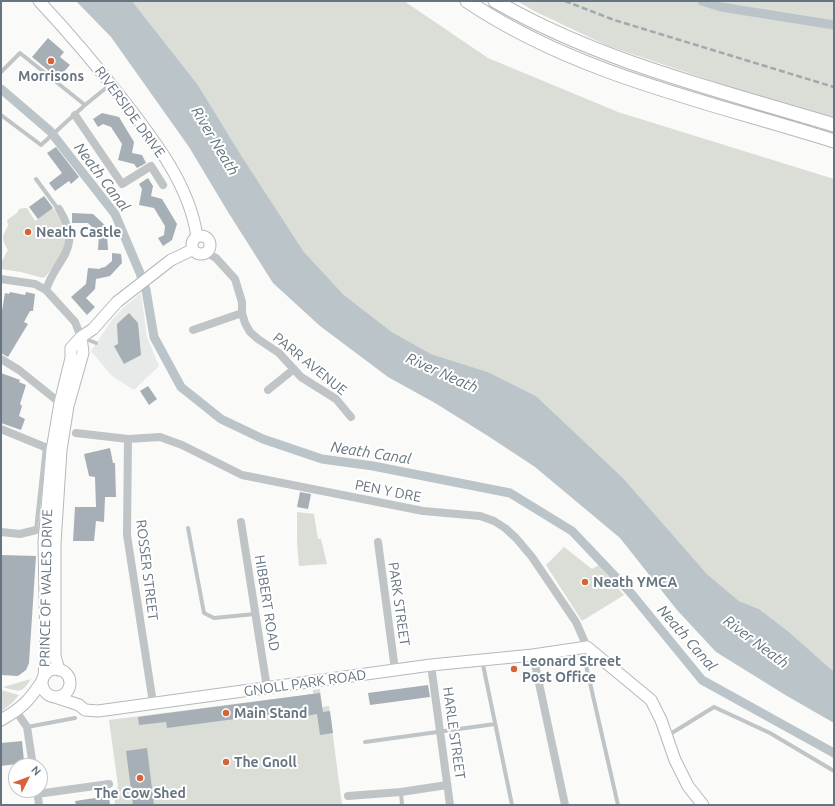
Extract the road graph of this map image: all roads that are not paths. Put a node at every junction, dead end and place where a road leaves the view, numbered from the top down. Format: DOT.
graph roads {
  1 [pos="39,1"];
  2 [pos="467,1"];
  3 [pos="495,1"];
  4 [pos="2,71"];
  5 [pos="111,84"];
  6 [pos="85,105"];
  7 [pos="1,115"];
  8 [pos="75,115"];
  9 [pos="834,125"];
  10 [pos="834,141"];
  11 [pos="36,179"];
  12 [pos="164,185"];
  13 [pos="59,210"];
  14 [pos="196,237"];
  15 [pos="192,250"];
  16 [pos="207,253"];
  17 [pos="1,279"];
  18 [pos="46,290"];
  19 [pos="242,313"];
  20 [pos="193,330"];
  21 [pos="81,337"];
  22 [pos="96,343"];
  23 [pos="1,359"];
  24 [pos="294,369"];
  25 [pos="268,390"];
  26 [pos="60,404"];
  27 [pos="351,417"];
  28 [pos="1,429"];
  29 [pos="76,433"];
  30 [pos="128,439"];
  31 [pos="48,448"];
  32 [pos="241,522"];
  33 [pos="188,528"];
  34 [pos="40,529"];
  35 [pos="1,532"];
  36 [pos="378,542"];
  37 [pos="255,614"];
  38 [pos="584,648"];
  39 [pos="533,655"];
  40 [pos="482,660"];
  41 [pos="432,665"];
  42 [pos="59,670"];
  43 [pos="395,670"];
  44 [pos="43,679"];
  45 [pos="69,687"];
  46 [pos="267,688"];
  47 [pos="52,696"];
  48 [pos="31,699"];
  49 [pos="153,703"];
  50 [pos="79,705"];
  51 [pos="16,711"];
  52 [pos="75,718"];
  53 [pos="1,720"];
  54 [pos="495,724"];
  55 [pos="27,727"];
  56 [pos="440,731"];
  57 [pos="667,736"];
  58 [pos="365,742"];
  59 [pos="32,758"];
  60 [pos="834,771"];
  61 [pos="109,784"];
  62 [pos="447,786"];
  63 [pos="48,791"];
  64 [pos="401,792"];
  65 [pos="348,796"];
  66 [pos="402,805"];
  67 [pos="450,805"];
  68 [pos="512,805"];
  69 [pos="565,805"];
  70 [pos="618,805"];
  71 [pos="704,805"];
  1 -- 5 [label="main road, RIVERSIDE DRIVE"];
  2 -- 10 [label="highway"];
  3 -- 9 [label="highway"];
  4 -- 6 [label="lane"];
  5 -- 6 [label="lane"];
  5 -- 14 [label="main road, RIVERSIDE DRIVE"];
  6 -- 8 [label="lane"];
  7 -- 8 [label="lane"];
  8 -- 12 [label="street, RIVERSIDE DRIVE"];
  11 -- 13 [label="lane"];
  13 -- 18 [label="street"];
  14 -- 15 [label="main road, RIVERSIDE DRIVE"];
  14 -- 16 [label="main road"];
  15 -- 16 [label="main road"];
  15 -- 21 [label="main road, PRINCE OF WALES DRIVE"];
  16 -- 19 [label="street, PARR AVENUE"];
  17 -- 18 [label="street"];
  18 -- 21 [label="street"];
  19 -- 20 [label="street"];
  19 -- 24 [label="street, PARR AVENUE"];
  21 -- 22 [label="lane"];
  21 -- 26 [label="main road, PRINCE OF WALES DRIVE"];
  21 -- 42 [label="main road, PRINCE OF WALES DRIVE"];
  23 -- 26 [label="street"];
  24 -- 25 [label="street"];
  24 -- 27 [label="street, PARR AVENUE"];
  26 -- 31 [label="main road, PRINCE OF WALES DRIVE"];
  28 -- 31 [label="street"];
  29 -- 30 [label="street, PEN Y DRE"];
  30 -- 38 [label="street, PEN Y DRE"];
  30 -- 49 [label="street, ROSSER STREET"];
  31 -- 34 [label="main road, PRINCE OF WALES DRIVE"];
  32 -- 37 [label="street, HIBBERT ROAD"];
  33 -- 37 [label="lane"];
  34 -- 35 [label="street"];
  34 -- 44 [label="main road, PRINCE OF WALES DRIVE"];
  36 -- 43 [label="street, PARK STREET"];
  37 -- 46 [label="street, HIBBERT ROAD"];
  38 -- 39 [label="main road, GNOLL PARK ROAD"];
  38 -- 57 [label="main road"];
  38 -- 70 [label="lane"];
  39 -- 40 [label="main road, GNOLL PARK ROAD"];
  39 -- 69 [label="street"];
  40 -- 41 [label="main road, GNOLL PARK ROAD"];
  40 -- 54 [label="lane"];
  41 -- 43 [label="main road, GNOLL PARK ROAD"];
  41 -- 56 [label="street, HARLE STREET"];
  42 -- 44 [label="main road"];
  42 -- 45 [label="main road"];
  43 -- 46 [label="main road, GNOLL PARK ROAD"];
  44 -- 47 [label="main road"];
  44 -- 48 [label="main road, GNOLL PARK ROAD"];
  45 -- 47 [label="main road"];
  45 -- 50 [label="main road"];
  46 -- 49 [label="main road, GNOLL PARK ROAD"];
  47 -- 48 [label="main road, GNOLL PARK ROAD"];
  47 -- 50 [label="main road, GNOLL PARK ROAD"];
  48 -- 51 [label="main road, GNOLL PARK ROAD"];
  49 -- 50 [label="main road, GNOLL PARK ROAD"];
  51 -- 53 [label="main road, GNOLL PARK ROAD"];
  51 -- 55 [label="street"];
  52 -- 55 [label="lane"];
  54 -- 56 [label="lane"];
  54 -- 68 [label="lane"];
  55 -- 59 [label="street"];
  56 -- 58 [label="lane"];
  56 -- 62 [label="street, HARLE STREET"];
  57 -- 60 [label="lane"];
  57 -- 71 [label="main road"];
  61 -- 63 [label="street"];
  62 -- 64 [label="street"];
  62 -- 67 [label="street, HARLE STREET"];
  64 -- 65 [label="street"];
  64 -- 66 [label="lane"];
}
